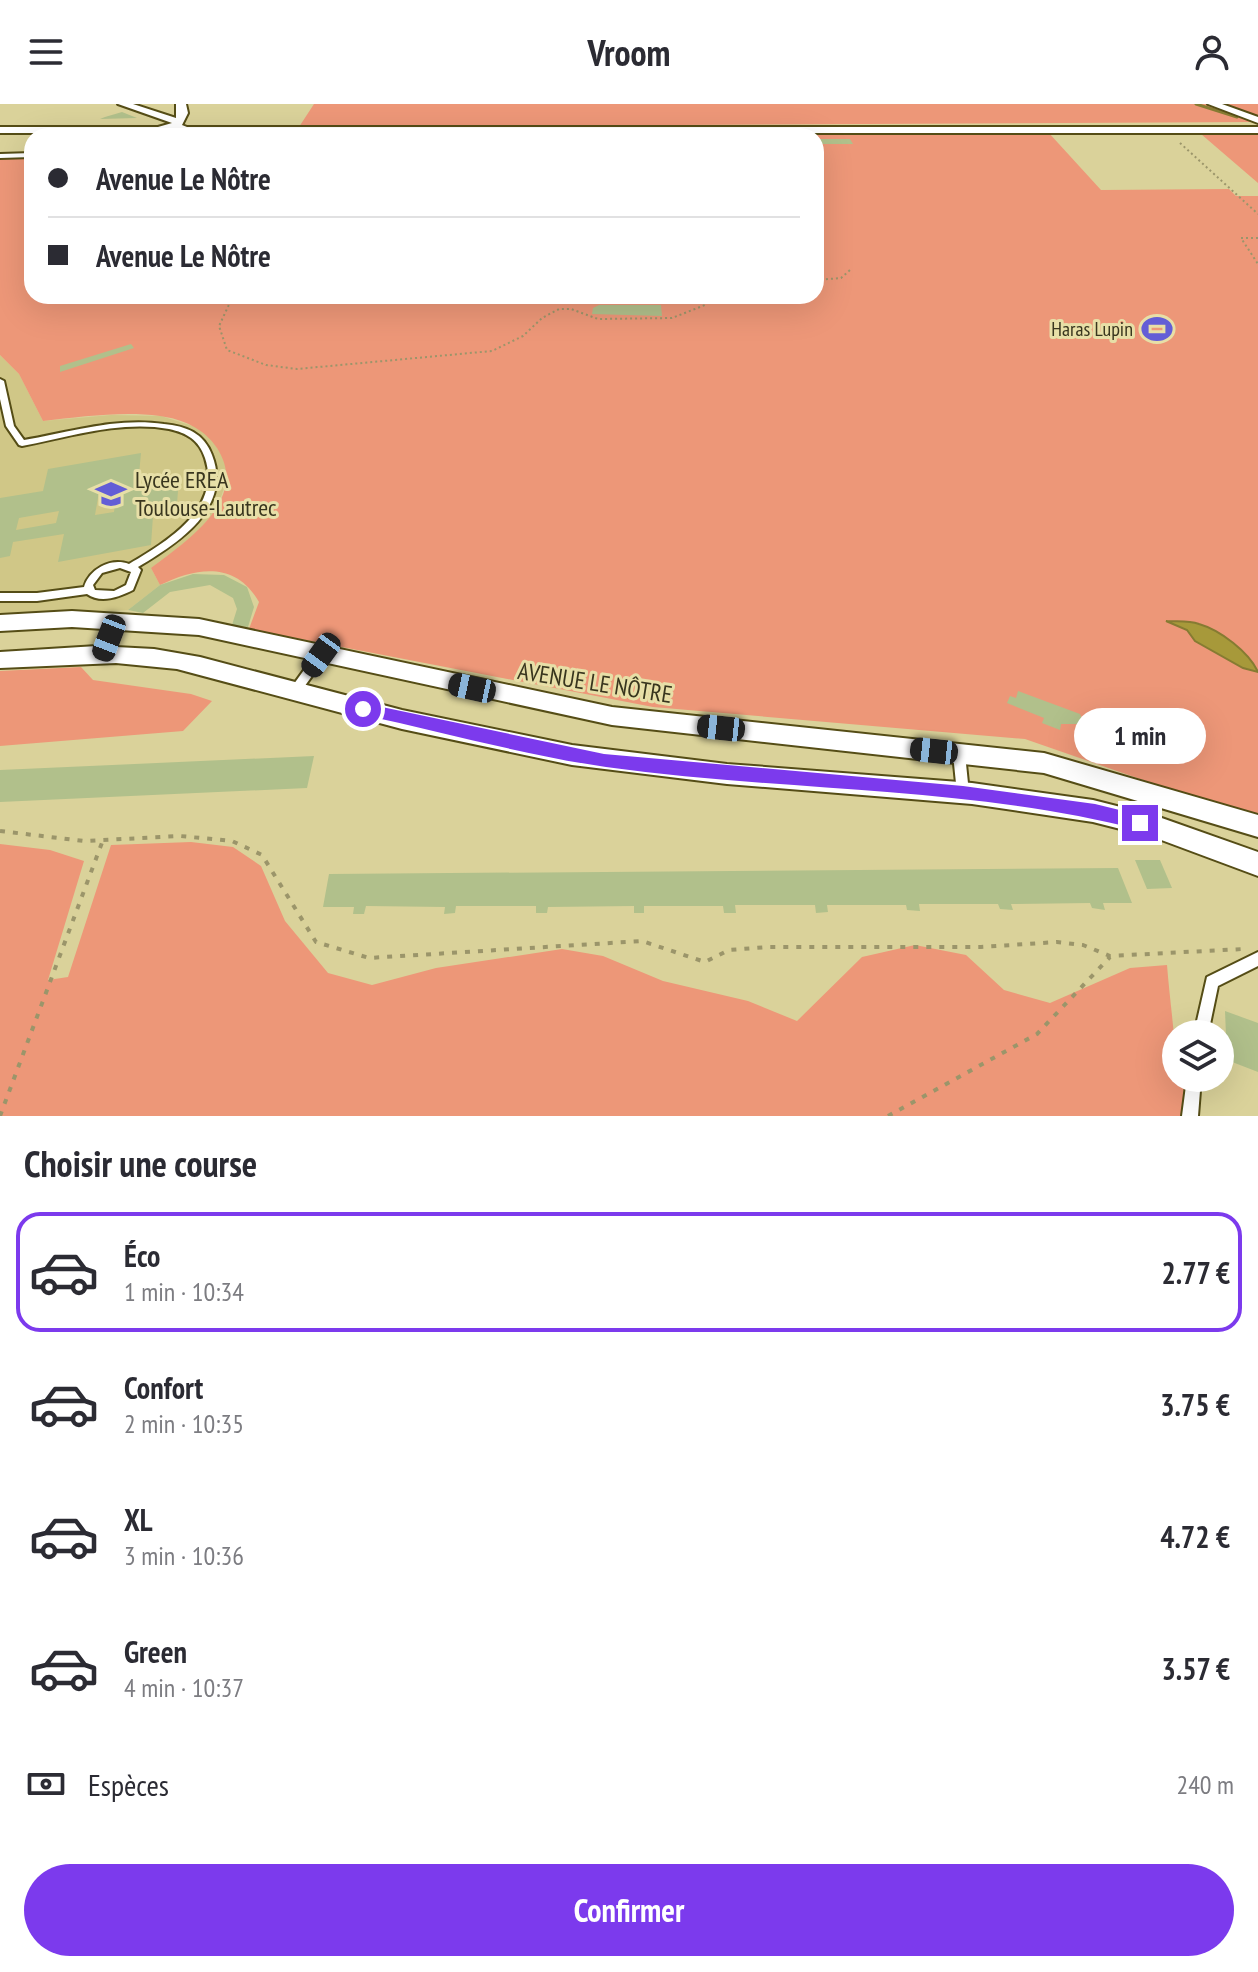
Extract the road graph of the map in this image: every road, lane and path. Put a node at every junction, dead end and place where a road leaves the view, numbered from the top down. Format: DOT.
graph roads {
  1 [pos="123,104"];
  2 [pos="181,104"];
  3 [pos="1201,104"];
  4 [pos="1216,105"];
  5 [pos="1258,120"];
  6 [pos="179,128"];
  7 [pos="824,129"];
  8 [pos="0,130"];
  9 [pos="24,130"];
  10 [pos="1258,130"];
  11 [pos="1168,143"];
  12 [pos="24,155"];
  13 [pos="0,156"];
  14 [pos="1258,214"];
  15 [pos="1258,238"];
  16 [pos="1258,264"];
  17 [pos="850,270"];
  18 [pos="824,279"];
  19 [pos="229,304"];
  20 [pos="705,304"];
  21 [pos="0,381"];
  22 [pos="132,566"];
  23 [pos="89,590"];
  24 [pos="0,597"];
  25 [pos="116,621"];
  26 [pos="0,623"];
  27 [pos="102,655"];
  28 [pos="321,655"];
  29 [pos="0,660"];
  30 [pos="295,691"];
  31 [pos="959,754"];
  32 [pos="963,793"];
  33 [pos="1258,826"];
  34 [pos="0,831"];
  35 [pos="103,840"];
  36 [pos="1258,864"];
  37 [pos="1258,948"];
  38 [pos="1110,956"];
  39 [pos="1258,959"];
  40 [pos="1204,1020"];
  41 [pos="1193,1092"];
  42 [pos="0,1116"];
  43 [pos="888,1116"];
  44 [pos="1190,1116"];
  1 -- 6 [label="street"];
  2 -- 6 [label="street"];
  3 -- 4 [label="street"];
  4 -- 5 [label="street"];
  7 -- 10 [label="street"];
  8 -- 9 [label="street"];
  11 -- 14 [label="path"];
  12 -- 13 [label="lane"];
  15 -- 16 [label="path"];
  17 -- 18 [label="path"];
  19 -- 20 [label="path"];
  21 -- 22 [label="lane"];
  22 -- 23 [label="lane"];
  22 -- 23 [label="lane"];
  23 -- 24 [label="lane"];
  25 -- 26 [label="street, AVENUE LE NÔTRE"];
  25 -- 27 [label="lane"];
  25 -- 28 [label="street, AVENUE LE NÔTRE"];
  27 -- 29 [label="street"];
  27 -- 30 [label="street"];
  28 -- 30 [label="lane"];
  28 -- 31 [label="street, AVENUE LE NÔTRE"];
  30 -- 32 [label="street"];
  31 -- 32 [label="lane"];
  31 -- 33 [label="street, AVENUE LE NÔTRE"];
  32 -- 36 [label="street"];
  34 -- 35 [label="path"];
  35 -- 38 [label="path"];
  35 -- 42 [label="path"];
  37 -- 38 [label="path"];
  38 -- 43 [label="path"];
  39 -- 40 [label="lane"];
  41 -- 44 [label="lane"];
}
